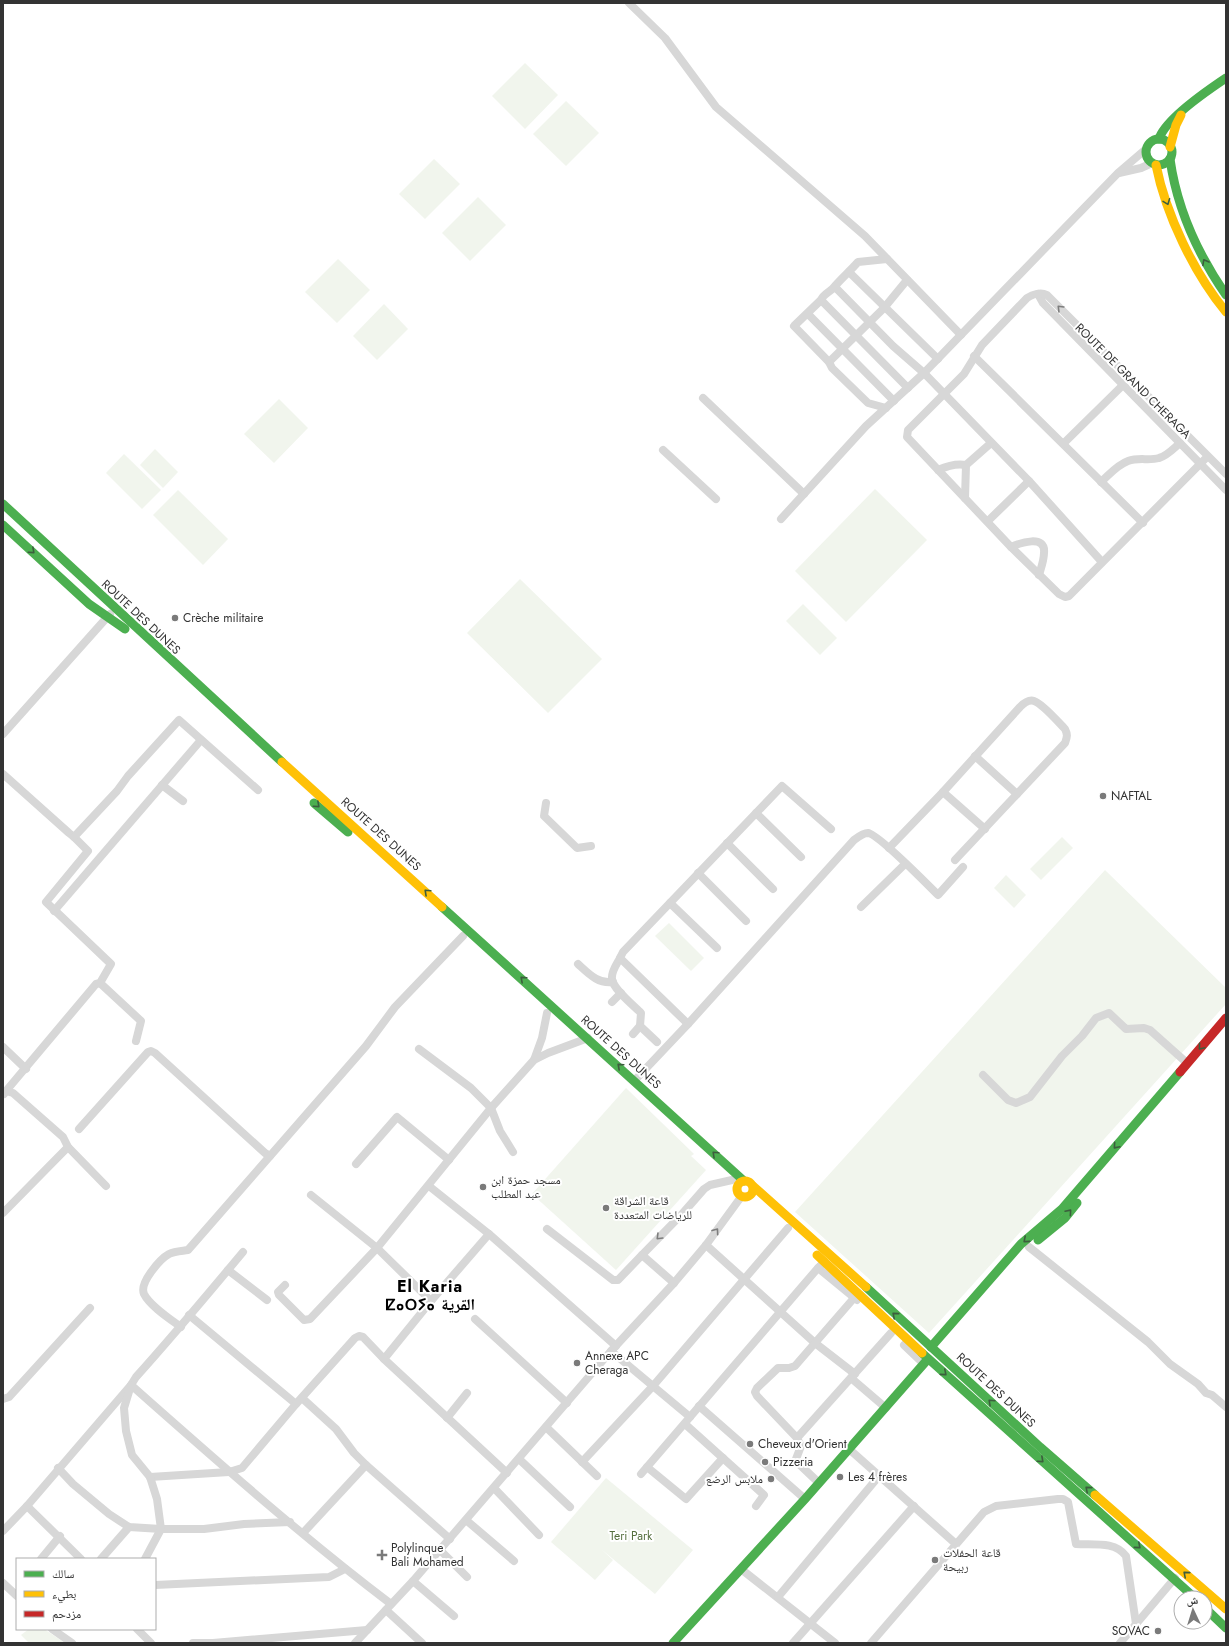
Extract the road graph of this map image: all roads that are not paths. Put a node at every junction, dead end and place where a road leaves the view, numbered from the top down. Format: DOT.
graph roads {
  1 [pos="629,3"];
  2 [pos="1226,78"];
  3 [pos="1183,112"];
  4 [pos="1159,139"];
  5 [pos="1170,147"];
  6 [pos="1146,149"];
  7 [pos="1170,159"];
  8 [pos="1154,164"];
  9 [pos="1118,173"];
  10 [pos="887,259"];
  11 [pos="849,272"];
  12 [pos="908,280"];
  13 [pos="835,287"];
  14 [pos="1038,294"];
  15 [pos="1226,295"];
  16 [pos="821,300"];
  17 [pos="884,308"];
  18 [pos="1226,312"];
  19 [pos="808,314"];
  20 [pos="870,322"];
  21 [pos="856,335"];
  22 [pos="961,335"];
  23 [pos="843,349"];
  24 [pos="974,356"];
  25 [pos="938,359"];
  26 [pos="829,362"];
  27 [pos="924,373"];
  28 [pos="1123,385"];
  29 [pos="908,388"];
  30 [pos="944,395"];
  31 [pos="703,398"];
  32 [pos="894,401"];
  33 [pos="886,408"];
  34 [pos="991,443"];
  35 [pos="1064,443"];
  36 [pos="1180,443"];
  37 [pos="663,450"];
  38 [pos="1208,456"];
  39 [pos="1200,464"];
  40 [pos="966,465"];
  41 [pos="938,470"];
  42 [pos="1226,474"];
  43 [pos="1029,482"];
  44 [pos="1101,482"];
  45 [pos="1226,490"];
  46 [pos="804,494"];
  47 [pos="965,498"];
  48 [pos="716,499"];
  49 [pos="3,504"];
  50 [pos="3,508"];
  51 [pos="781,519"];
  52 [pos="988,521"];
  53 [pos="1143,523"];
  54 [pos="3,525"];
  55 [pos="1011,547"];
  56 [pos="1102,562"];
  57 [pos="1039,575"];
  58 [pos="112,613"];
  59 [pos="3,734"];
  60 [pos="201,740"];
  61 [pos="975,756"];
  62 [pos="3,774"];
  63 [pos="162,785"];
  64 [pos="258,790"];
  65 [pos="943,792"];
  66 [pos="1017,794"];
  67 [pos="183,801"];
  68 [pos="546,803"];
  69 [pos="756,813"];
  70 [pos="831,829"];
  71 [pos="985,829"];
  72 [pos="74,836"];
  73 [pos="727,843"];
  74 [pos="591,846"];
  75 [pos="889,848"];
  76 [pos="801,858"];
  77 [pos="956,860"];
  78 [pos="905,864"];
  79 [pos="963,867"];
  80 [pos="698,874"];
  81 [pos="773,889"];
  82 [pos="670,903"];
  83 [pos="861,907"];
  84 [pos="54,910"];
  85 [pos="746,921"];
  86 [pos="463,936"];
  87 [pos="717,948"];
  88 [pos="620,958"];
  89 [pos="578,964"];
  90 [pos="613,982"];
  91 [pos="100,983"];
  92 [pos="621,993"];
  93 [pos="612,1002"];
  94 [pos="547,1013"];
  95 [pos="1226,1018"];
  96 [pos="688,1024"];
  97 [pos="640,1026"];
  98 [pos="1226,1031"];
  99 [pos="633,1034"];
  100 [pos="584,1040"];
  101 [pos="136,1041"];
  102 [pos="657,1042"];
  103 [pos="3,1047"];
  104 [pos="419,1049"];
  105 [pos="534,1060"];
  106 [pos="1187,1063"];
  107 [pos="26,1069"];
  108 [pos="983,1075"];
  109 [pos="635,1080"];
  110 [pos="4,1093"];
  111 [pos="491,1108"];
  112 [pos="79,1129"];
  113 [pos="68,1148"];
  114 [pos="513,1152"];
  115 [pos="270,1156"];
  116 [pos="449,1160"];
  117 [pos="356,1164"];
  118 [pos="738,1182"];
  119 [pos="106,1186"];
  120 [pos="429,1186"];
  121 [pos="752,1186"];
  122 [pos="311,1195"];
  123 [pos="746,1196"];
  124 [pos="3,1213"];
  125 [pos="788,1228"];
  126 [pos="547,1229"];
  127 [pos="489,1234"];
  128 [pos="706,1245"];
  129 [pos="1029,1247"];
  130 [pos="377,1248"];
  131 [pos="242,1252"];
  132 [pos="642,1255"];
  133 [pos="822,1265"];
  134 [pos="228,1270"];
  135 [pos="744,1280"];
  136 [pos="674,1283"];
  137 [pos="285,1286"];
  138 [pos="854,1298"];
  139 [pos="267,1300"];
  140 [pos="431,1301"];
  141 [pos="90,1308"];
  142 [pos="781,1312"];
  143 [pos="188,1315"];
  144 [pos="475,1319"];
  145 [pos="181,1327"];
  146 [pos="891,1333"];
  147 [pos="815,1343"];
  148 [pos="931,1347"];
  149 [pos="614,1349"];
  150 [pos="940,1354"];
  151 [pos="384,1359"];
  152 [pos="926,1361"];
  153 [pos="853,1376"];
  154 [pos="131,1385"];
  155 [pos="653,1386"];
  156 [pos="467,1393"];
  157 [pos="3,1399"];
  158 [pos="299,1401"];
  159 [pos="567,1403"];
  160 [pos="699,1406"];
  161 [pos="1226,1407"];
  162 [pos="886,1408"];
  163 [pos="447,1418"];
  164 [pos="687,1420"];
  165 [pos="546,1427"];
  166 [pos="797,1438"];
  167 [pos="849,1449"];
  168 [pos="723,1458"];
  169 [pos="519,1459"];
  170 [pos="582,1462"];
  171 [pos="366,1465"];
  172 [pos="647,1467"];
  173 [pos="58,1468"];
  174 [pos="229,1472"];
  175 [pos="507,1472"];
  176 [pos="641,1474"];
  177 [pos="597,1476"];
  178 [pos="879,1476"];
  179 [pos="150,1477"];
  180 [pos="819,1483"];
  181 [pos="494,1488"];
  182 [pos="805,1499"];
  183 [pos="27,1506"];
  184 [pos="756,1506"];
  185 [pos="914,1506"];
  186 [pos="570,1507"];
  187 [pos="466,1520"];
  188 [pos="290,1522"];
  189 [pos="128,1527"];
  190 [pos="161,1529"];
  191 [pos="3,1532"];
  192 [pos="303,1534"];
  193 [pos="539,1534"];
  194 [pos="60,1536"];
  195 [pos="450,1539"];
  196 [pos="956,1544"];
  197 [pos="440,1550"];
  198 [pos="42,1558"];
  199 [pos="80,1558"];
  200 [pos="102,1558"];
  201 [pos="145,1558"];
  202 [pos="514,1561"];
  203 [pos="345,1569"];
  204 [pos="741,1569"];
  205 [pos="467,1577"];
  206 [pos="1175,1578"];
  207 [pos="413,1581"];
  208 [pos="3,1582"];
  209 [pos="156,1585"];
  210 [pos="1187,1590"];
  211 [pos="16,1593"];
  212 [pos="778,1598"];
  213 [pos="388,1607"];
  214 [pos="1226,1609"];
  215 [pos="454,1616"];
  216 [pos="1213,1616"];
  217 [pos="810,1623"];
  218 [pos="1136,1624"];
  219 [pos="1226,1628"];
  220 [pos="53,1630"];
  221 [pos="138,1630"];
  222 [pos="367,1630"];
  223 [pos="364,1640"];
  224 [pos="72,1643"];
  225 [pos="151,1643"];
  226 [pos="193,1643"];
  227 [pos="213,1643"];
  228 [pos="355,1643"];
  229 [pos="422,1643"];
  230 [pos="673,1643"];
  231 [pos="793,1643"];
  232 [pos="835,1643"];
  233 [pos="871,1643"];
  234 [pos="1120,1643"];
  1 -- 10 [label="street"];
  2 -- 3 [label="main road"];
  3 -- 4 [label="main road"];
  3 -- 5 [label="main road"];
  4 -- 5 [label="main road"];
  4 -- 6 [label="main road"];
  5 -- 7 [label="main road"];
  6 -- 8 [label="main road"];
  6 -- 9 [label="street"];
  7 -- 8 [label="main road"];
  15 -- 7 [label="main road, one-way"];
  8 -- 9 [label="street"];
  8 -- 18 [label="main road, one-way"];
  9 -- 22 [label="street"];
  10 -- 11 [label="street"];
  10 -- 12 [label="street"];
  11 -- 13 [label="street"];
  11 -- 17 [label="street"];
  12 -- 17 [label="street"];
  12 -- 22 [label="street"];
  13 -- 16 [label="street"];
  13 -- 20 [label="street"];
  14 -- 24 [label="street"];
  14 -- 28 [label="street"];
  38 -- 14 [label="street, ROUTE DE GRAND CHERAGA, one-way"];
  16 -- 19 [label="street"];
  16 -- 21 [label="street"];
  17 -- 20 [label="street"];
  17 -- 25 [label="street"];
  19 -- 23 [label="street"];
  19 -- 26 [label="street"];
  20 -- 21 [label="street"];
  20 -- 27 [label="street"];
  21 -- 23 [label="street"];
  21 -- 29 [label="street"];
  22 -- 25 [label="street"];
  23 -- 26 [label="street"];
  23 -- 32 [label="street"];
  24 -- 30 [label="street"];
  24 -- 35 [label="street"];
  25 -- 27 [label="street"];
  26 -- 33 [label="street"];
  27 -- 29 [label="street"];
  27 -- 30 [label="street"];
  28 -- 35 [label="street"];
  28 -- 36 [label="street"];
  29 -- 32 [label="street"];
  30 -- 34 [label="street"];
  30 -- 41 [label="street"];
  31 -- 46 [label="street"];
  32 -- 33 [label="street"];
  33 -- 46 [label="street"];
  34 -- 40 [label="street"];
  34 -- 43 [label="street"];
  35 -- 44 [label="street"];
  36 -- 39 [label="street"];
  36 -- 44 [label="street"];
  37 -- 48 [label="street"];
  38 -- 39 [label="street"];
  38 -- 42 [label="street, ROUTE DE GRAND CHERAGA"];
  39 -- 45 [label="street"];
  39 -- 53 [label="street"];
  40 -- 41 [label="street"];
  40 -- 47 [label="street"];
  41 -- 47 [label="street"];
  43 -- 52 [label="street"];
  43 -- 56 [label="street"];
  44 -- 53 [label="street"];
  46 -- 51 [label="street"];
  47 -- 52 [label="street"];
  49 -- 50 [label="main road"];
  49 -- 58 [label="main road, ROUTE DES DUNES"];
  52 -- 55 [label="street"];
  53 -- 56 [label="street"];
  54 -- 58 [label="main road, ROUTE DES DUNES, one-way"];
  55 -- 57 [label="street"];
  55 -- 57 [label="street"];
  56 -- 57 [label="street"];
  58 -- 59 [label="street"];
  58 -- 86 [label="main road, ROUTE DES DUNES, one-way"];
  100 -- 58 [label="main road, ROUTE DES DUNES, one-way"];
  60 -- 63 [label="street"];
  60 -- 64 [label="street"];
  60 -- 72 [label="street"];
  61 -- 65 [label="street"];
  61 -- 66 [label="street"];
  61 -- 66 [label="street"];
  62 -- 72 [label="street"];
  63 -- 67 [label="street"];
  63 -- 84 [label="street"];
  65 -- 71 [label="street"];
  65 -- 75 [label="street"];
  66 -- 71 [label="street"];
  68 -- 74 [label="street"];
  69 -- 70 [label="street"];
  69 -- 73 [label="street"];
  69 -- 76 [label="street"];
  71 -- 77 [label="street"];
  72 -- 84 [label="street"];
  73 -- 80 [label="street"];
  73 -- 81 [label="street"];
  75 -- 78 [label="street"];
  75 -- 96 [label="street"];
  78 -- 79 [label="street"];
  78 -- 83 [label="street"];
  80 -- 82 [label="street"];
  80 -- 85 [label="street"];
  82 -- 87 [label="street"];
  82 -- 88 [label="street"];
  84 -- 91 [label="street"];
  86 -- 94 [label="main road, ROUTE DES DUNES"];
  86 -- 115 [label="street"];
  88 -- 90 [label="street"];
  88 -- 96 [label="street"];
  89 -- 90 [label="street"];
  90 -- 92 [label="street"];
  91 -- 101 [label="street"];
  91 -- 107 [label="street"];
  92 -- 93 [label="street"];
  92 -- 97 [label="street"];
  94 -- 100 [label="main road, ROUTE DES DUNES"];
  94 -- 105 [label="street"];
  95 -- 106 [label="main road, one-way"];
  96 -- 109 [label="street"];
  97 -- 99 [label="street"];
  97 -- 102 [label="street"];
  129 -- 98 [label="main road, one-way"];
  100 -- 105 [label="street"];
  109 -- 100 [label="main road, ROUTE DES DUNES, one-way"];
  100 -- 118 [label="main road, ROUTE DES DUNES"];
  103 -- 107 [label="street"];
  104 -- 111 [label="street"];
  105 -- 111 [label="street"];
  106 -- 108 [label="street"];
  106 -- 148 [label="main road, one-way"];
  107 -- 110 [label="street"];
  118 -- 109 [label="main road, ROUTE DES DUNES, one-way"];
  110 -- 113 [label="street"];
  111 -- 114 [label="street"];
  111 -- 116 [label="street"];
  112 -- 115 [label="street"];
  113 -- 119 [label="street"];
  113 -- 124 [label="street"];
  115 -- 145 [label="street"];
  116 -- 117 [label="street"];
  116 -- 120 [label="street"];
  118 -- 121 [label="main road"];
  118 -- 123 [label="main road"];
  118 -- 132 [label="street, one-way"];
  120 -- 127 [label="street"];
  120 -- 130 [label="street"];
  121 -- 123 [label="main road"];
  148 -- 121 [label="main road, ROUTE DES DUNES, one-way"];
  122 -- 130 [label="street"];
  123 -- 125 [label="main road, ROUTE DES DUNES"];
  128 -- 123 [label="street, one-way"];
  125 -- 133 [label="main road, ROUTE DES DUNES"];
  125 -- 135 [label="street"];
  126 -- 132 [label="street"];
  127 -- 140 [label="street"];
  127 -- 149 [label="street"];
  128 -- 135 [label="street"];
  128 -- 136 [label="street"];
  129 -- 150 [label="main road"];
  129 -- 161 [label="street"];
  130 -- 137 [label="street"];
  130 -- 140 [label="street"];
  131 -- 134 [label="street"];
  132 -- 136 [label="street"];
  133 -- 138 [label="street"];
  133 -- 142 [label="street"];
  133 -- 152 [label="main road, ROUTE DES DUNES"];
  134 -- 139 [label="street"];
  134 -- 143 [label="street"];
  135 -- 142 [label="street"];
  135 -- 155 [label="street"];
  136 -- 149 [label="street"];
  138 -- 146 [label="street"];
  138 -- 147 [label="street"];
  140 -- 151 [label="street"];
  141 -- 157 [label="street"];
  142 -- 147 [label="street"];
  142 -- 160 [label="street"];
  143 -- 145 [label="street"];
  143 -- 158 [label="street"];
  144 -- 159 [label="street"];
  145 -- 154 [label="street"];
  146 -- 152 [label="street"];
  146 -- 153 [label="street"];
  147 -- 153 [label="street"];
  147 -- 166 [label="street"];
  148 -- 150 [label="main road, ROUTE DES DUNES"];
  149 -- 155 [label="street"];
  149 -- 159 [label="street"];
  214 -- 150 [label="main road, ROUTE DES DUNES, one-way"];
  151 -- 158 [label="street"];
  151 -- 163 [label="street"];
  152 -- 162 [label="main road"];
  152 -- 206 [label="main road, ROUTE DES DUNES, one-way"];
  153 -- 162 [label="street"];
  153 -- 166 [label="street"];
  154 -- 173 [label="street"];
  154 -- 174 [label="street"];
  154 -- 179 [label="street"];
  155 -- 164 [label="street"];
  155 -- 170 [label="street"];
  156 -- 163 [label="street"];
  158 -- 171 [label="street"];
  158 -- 174 [label="street"];
  159 -- 165 [label="street"];
  160 -- 164 [label="street"];
  160 -- 182 [label="street"];
  162 -- 167 [label="main road"];
  163 -- 175 [label="street"];
  164 -- 168 [label="street"];
  164 -- 172 [label="street"];
  165 -- 169 [label="street"];
  165 -- 170 [label="street"];
  166 -- 180 [label="street"];
  167 -- 178 [label="street"];
  167 -- 180 [label="main road"];
  168 -- 172 [label="street"];
  168 -- 184 [label="street"];
  169 -- 175 [label="street"];
  169 -- 186 [label="street"];
  170 -- 177 [label="street"];
  171 -- 192 [label="street"];
  171 -- 195 [label="street"];
  172 -- 176 [label="street"];
  173 -- 183 [label="street"];
  173 -- 189 [label="street"];
  174 -- 179 [label="street"];
  174 -- 188 [label="street"];
  175 -- 181 [label="street"];
  178 -- 185 [label="street"];
  178 -- 212 [label="street"];
  179 -- 190 [label="street"];
  180 -- 182 [label="main road"];
  181 -- 187 [label="street"];
  181 -- 193 [label="street"];
  182 -- 204 [label="main road"];
  183 -- 191 [label="street"];
  183 -- 194 [label="street"];
  185 -- 196 [label="street"];
  185 -- 217 [label="street"];
  187 -- 195 [label="street"];
  187 -- 202 [label="street"];
  188 -- 190 [label="street"];
  188 -- 192 [label="street"];
  189 -- 190 [label="street"];
  189 -- 200 [label="street"];
  190 -- 201 [label="street"];
  192 -- 203 [label="street"];
  194 -- 198 [label="street"];
  194 -- 199 [label="street"];
  195 -- 197 [label="street"];
  196 -- 218 [label="street"];
  196 -- 233 [label="street"];
  197 -- 205 [label="street"];
  197 -- 207 [label="street"];
  203 -- 209 [label="street"];
  203 -- 213 [label="street"];
  204 -- 212 [label="street"];
  204 -- 230 [label="main road"];
  206 -- 210 [label="main road, ROUTE DES DUNES"];
  206 -- 218 [label="street"];
  207 -- 213 [label="street"];
  207 -- 215 [label="street"];
  208 -- 211 [label="street"];
  212 -- 217 [label="street"];
  213 -- 222 [label="street"];
  213 -- 229 [label="street"];
  216 -- 219 [label="main road"];
  217 -- 231 [label="street"];
  217 -- 232 [label="street"];
  218 -- 234 [label="street"];
  220 -- 224 [label="street"];
  221 -- 225 [label="street"];
  222 -- 223 [label="street"];
  222 -- 227 [label="street"];
  223 -- 228 [label="street"];
  226 -- 227 [label="street"];
}
